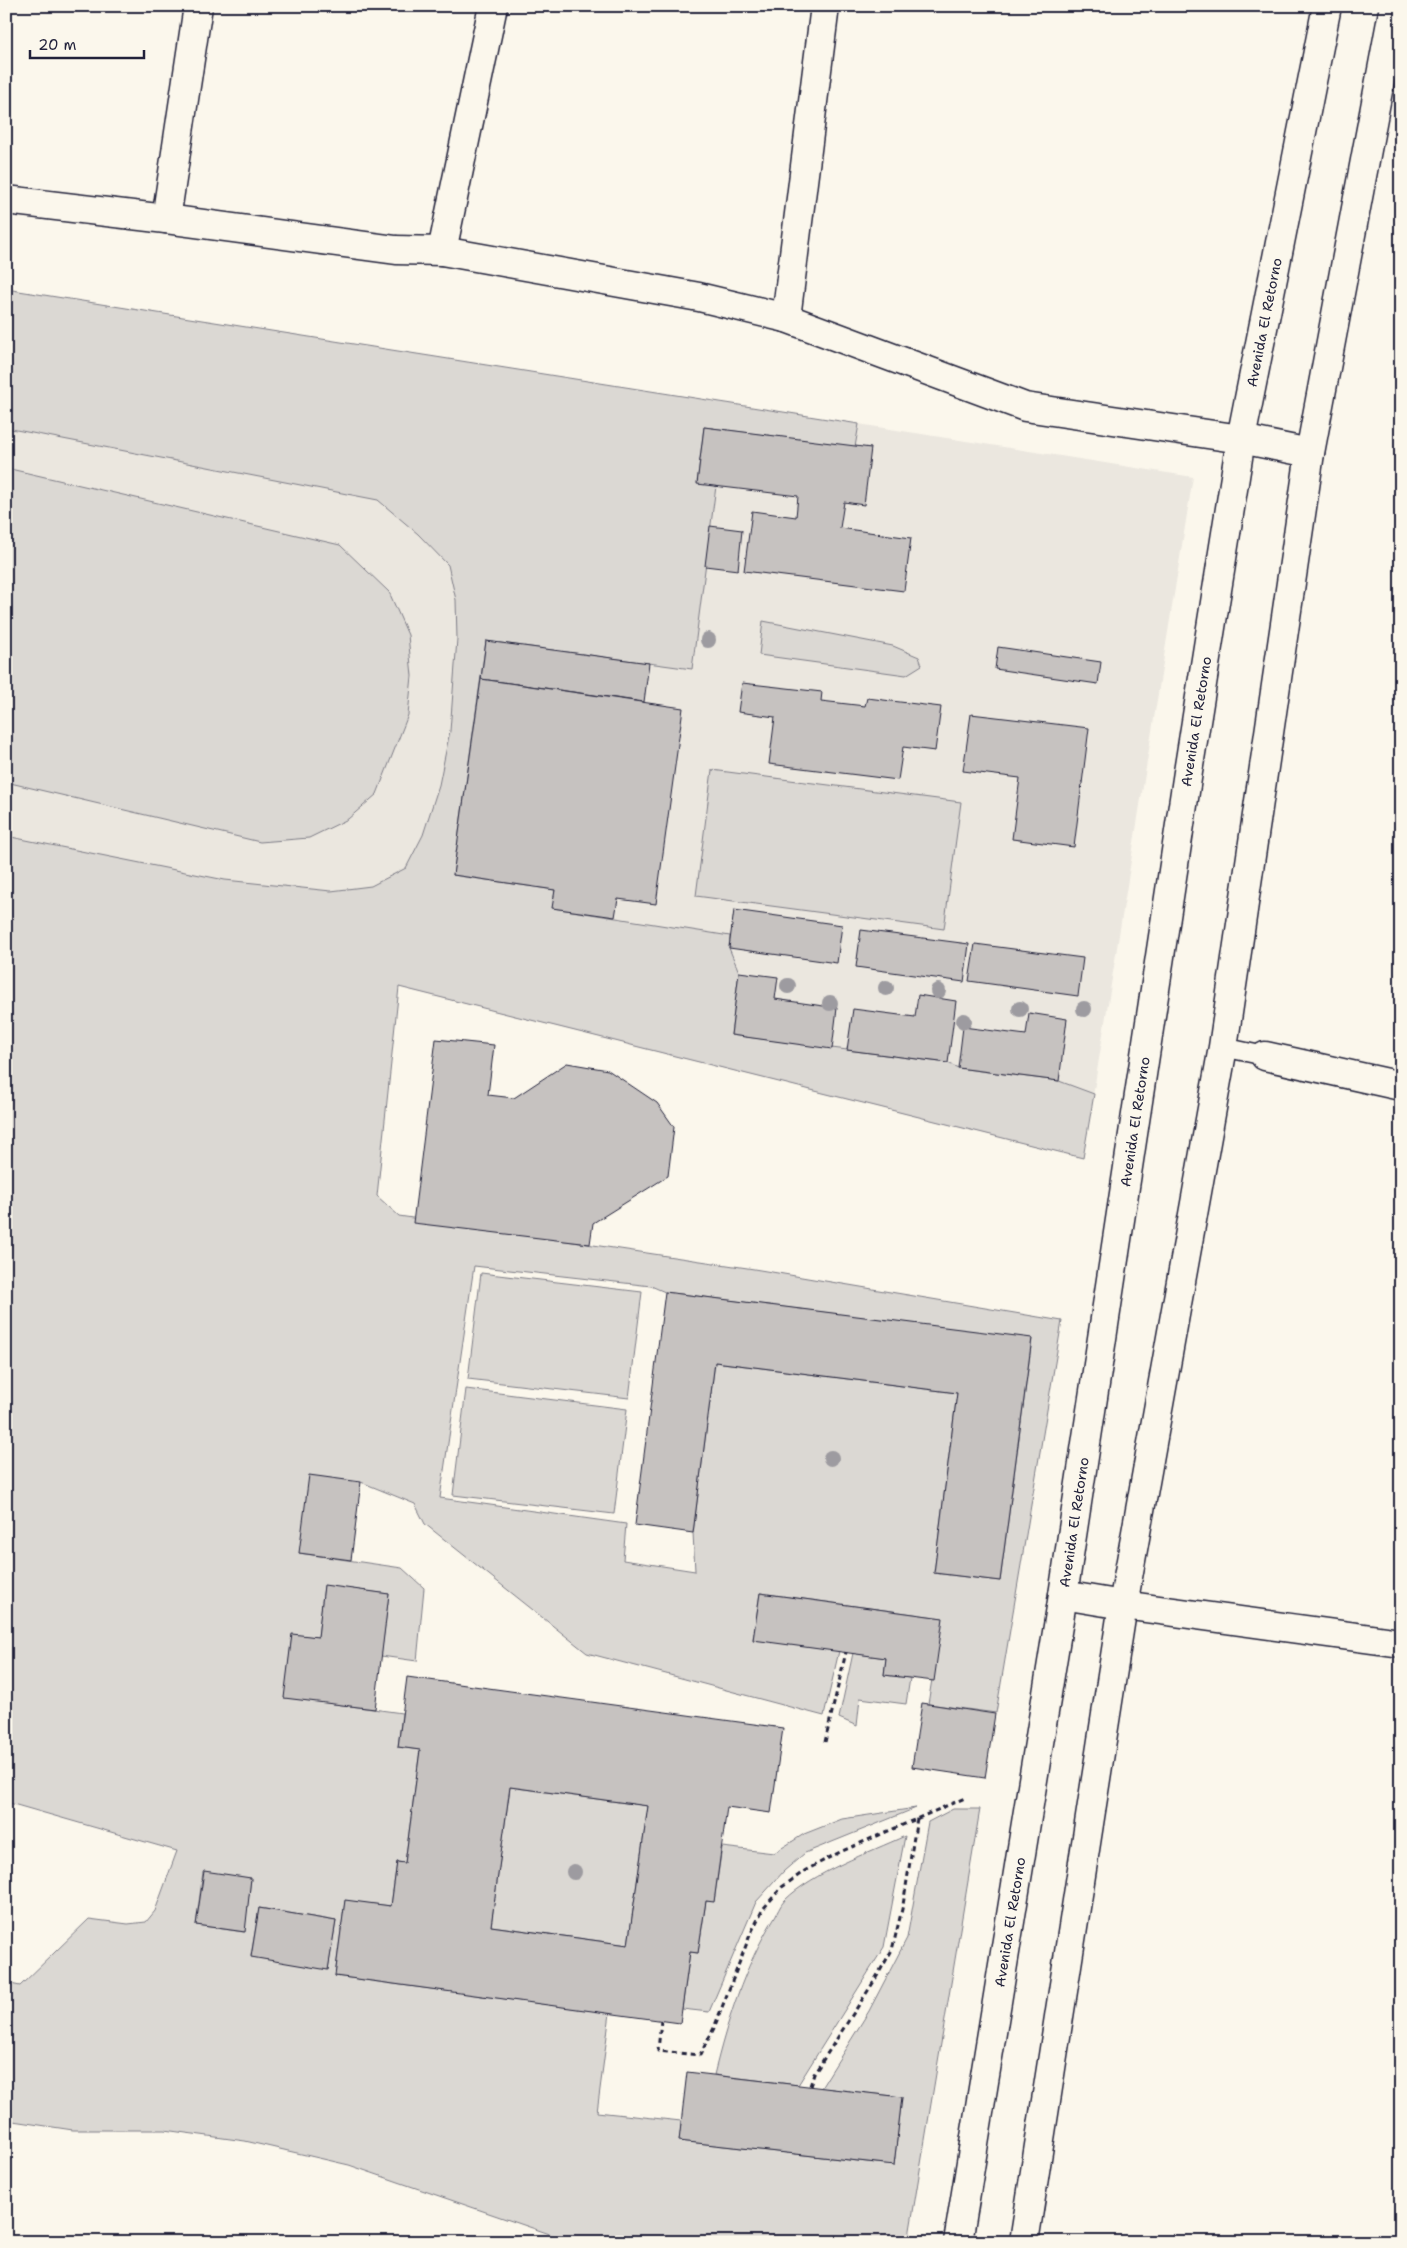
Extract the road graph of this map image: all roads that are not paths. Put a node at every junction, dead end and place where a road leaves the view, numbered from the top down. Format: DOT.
graph roads {
  1 [pos="198,6"];
  2 [pos="493,6"];
  3 [pos="826,6"];
  4 [pos="1327,6"];
  5 [pos="1394,6"];
  6 [pos="6,200"];
  7 [pos="166,219"];
  8 [pos="442,251"];
  9 [pos="786,318"];
  10 [pos="1241,439"];
  11 [pos="1310,453"];
  12 [pos="1223,1046"];
  13 [pos="1265,1056"];
  14 [pos="1401,1086"];
  15 [pos="1064,1595"];
  16 [pos="1123,1605"];
  17 [pos="1401,1643"];
  18 [pos="958,2242"];
  19 [pos="1024,2242"];
  1 -- 7 [label="main road"];
  2 -- 8 [label="main road"];
  3 -- 9 [label="main road"];
  4 -- 10 [label="main road, Avenida El Retorno"];
  5 -- 11 [label="main road"];
  6 -- 7 [label="main road"];
  7 -- 8 [label="main road"];
  8 -- 9 [label="main road"];
  9 -- 10 [label="main road"];
  10 -- 11 [label="main road"];
  10 -- 15 [label="main road, Avenida El Retorno"];
  11 -- 12 [label="main road"];
  12 -- 13 [label="lane"];
  12 -- 16 [label="main road"];
  13 -- 14 [label="main road"];
  15 -- 16 [label="main road"];
  15 -- 18 [label="main road, Avenida El Retorno"];
  16 -- 17 [label="main road"];
  16 -- 19 [label="main road"];
}
